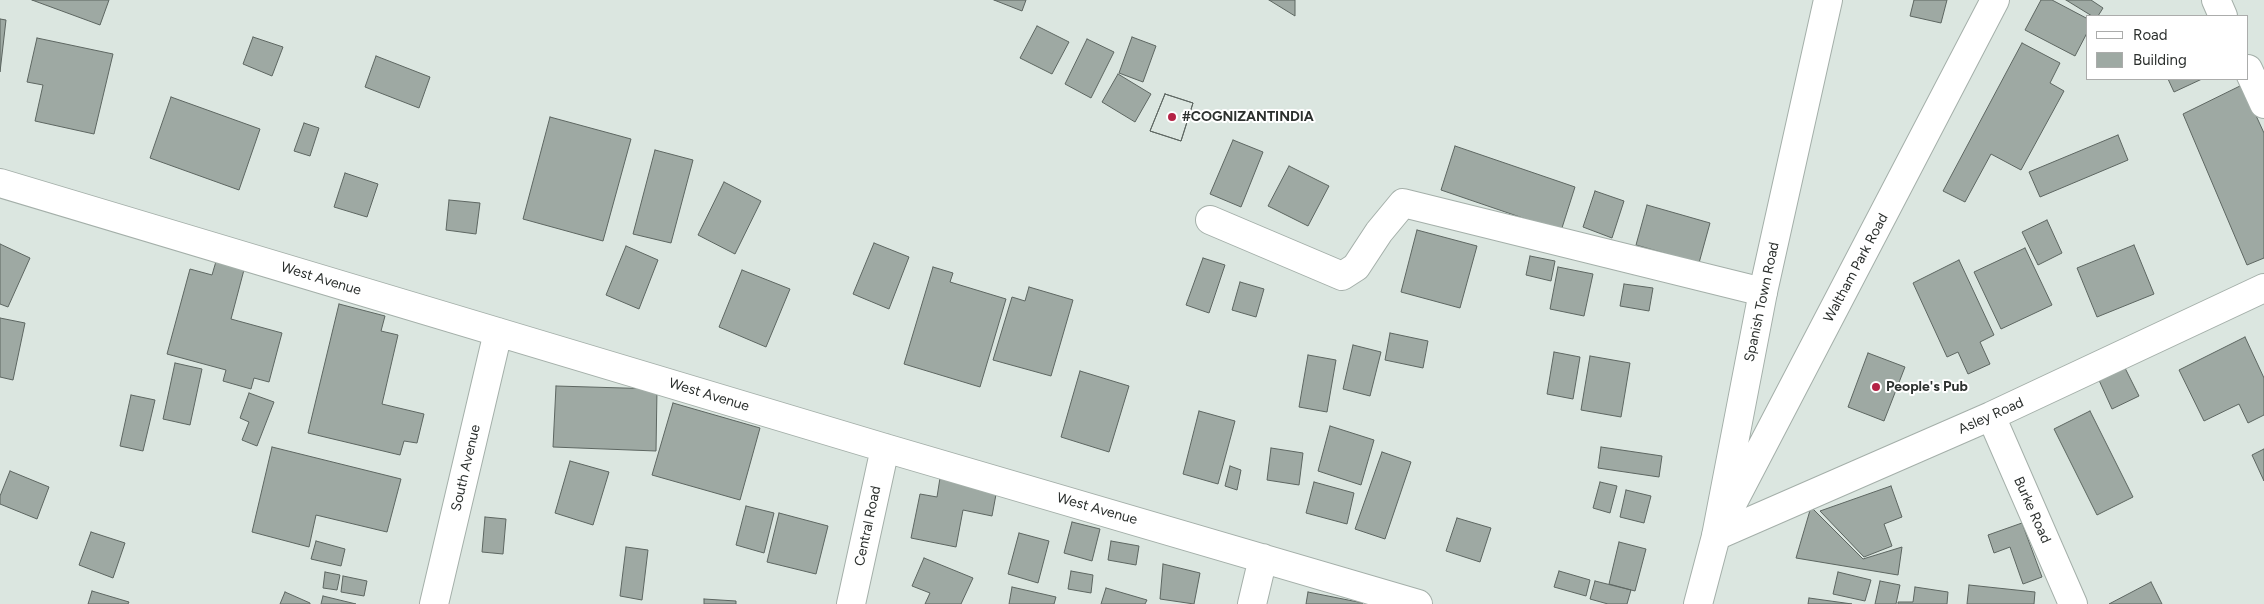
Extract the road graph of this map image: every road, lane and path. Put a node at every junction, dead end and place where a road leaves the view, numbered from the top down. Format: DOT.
graph roads {
  1 [pos="1828,0"];
  2 [pos="1995,0"];
  3 [pos="2216,0"];
  4 [pos="2224,15"];
  5 [pos="2249,71"];
  6 [pos="2264,104"];
  7 [pos="0,183"];
  8 [pos="1210,220"];
  9 [pos="2264,288"];
  10 [pos="1763,292"];
  11 [pos="498,332"];
  12 [pos="1991,416"];
  13 [pos="885,448"];
  14 [pos="1716,536"];
  15 [pos="1263,558"];
  16 [pos="434,604"];
  17 [pos="851,604"];
  18 [pos="1252,604"];
  19 [pos="1418,604"];
  20 [pos="1698,604"];
  21 [pos="2073,604"];
  1 -- 10 [label="street, Spanish Town Road"];
  2 -- 14 [label="street, Waltham Park Road"];
  3 -- 4 [label="street"];
  5 -- 6 [label="street"];
  7 -- 11 [label="street, West Avenue"];
  8 -- 10 [label="street"];
  9 -- 12 [label="street, Asley Road"];
  10 -- 14 [label="street, Spanish Town Road"];
  11 -- 13 [label="street, West Avenue"];
  11 -- 16 [label="street, South Avenue"];
  12 -- 14 [label="street, Asley Road"];
  12 -- 21 [label="street, Burke Road"];
  13 -- 15 [label="street, West Avenue"];
  13 -- 17 [label="street, Central Road"];
  14 -- 20 [label="street, Spanish Town Road"];
  15 -- 18 [label="street"];
  15 -- 19 [label="street, West Avenue"];
}
